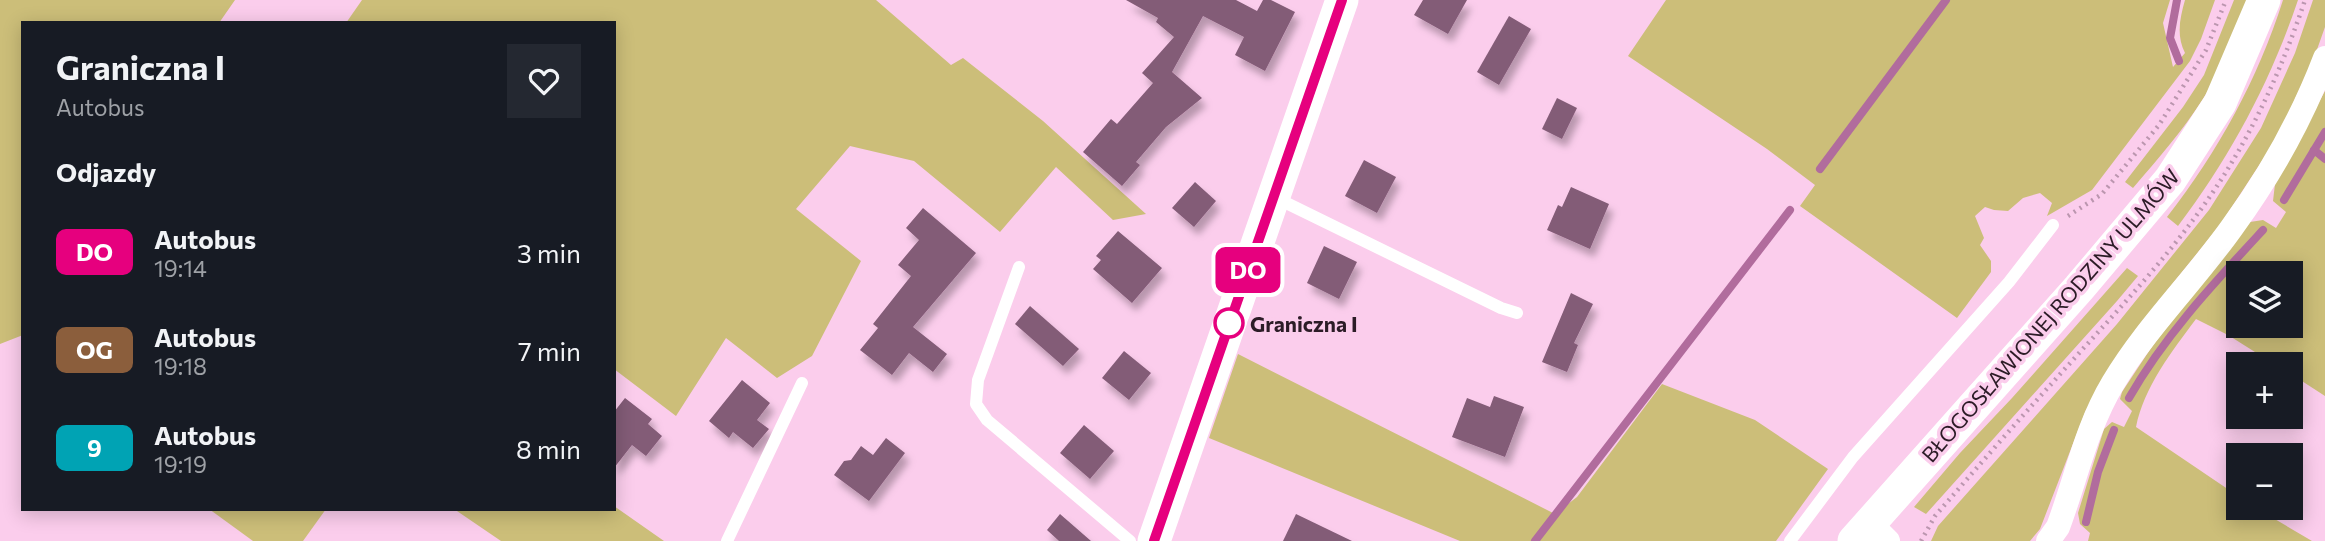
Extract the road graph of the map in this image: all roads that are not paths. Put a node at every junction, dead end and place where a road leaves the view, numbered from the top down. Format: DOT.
graph roads {
  1 [pos="1342,0"];
  2 [pos="2264,0"];
  3 [pos="2325,58"];
  4 [pos="1273,196"];
  5 [pos="2053,225"];
  6 [pos="1019,267"];
  7 [pos="1517,313"];
  8 [pos="802,383"];
  9 [pos="1870,535"];
  10 [pos="727,541"];
  11 [pos="1130,541"];
  12 [pos="1154,541"];
  13 [pos="1790,541"];
  14 [pos="2048,541"];
  1 -- 4 [label="main road"];
  2 -- 9 [label="main road, BŁOGOSŁAWIONEJ RODZINY ULMÓW"];
  3 -- 14 [label="street"];
  4 -- 7 [label="lane"];
  4 -- 12 [label="main road"];
  5 -- 13 [label="lane"];
  6 -- 11 [label="lane"];
  8 -- 10 [label="lane"];
}
